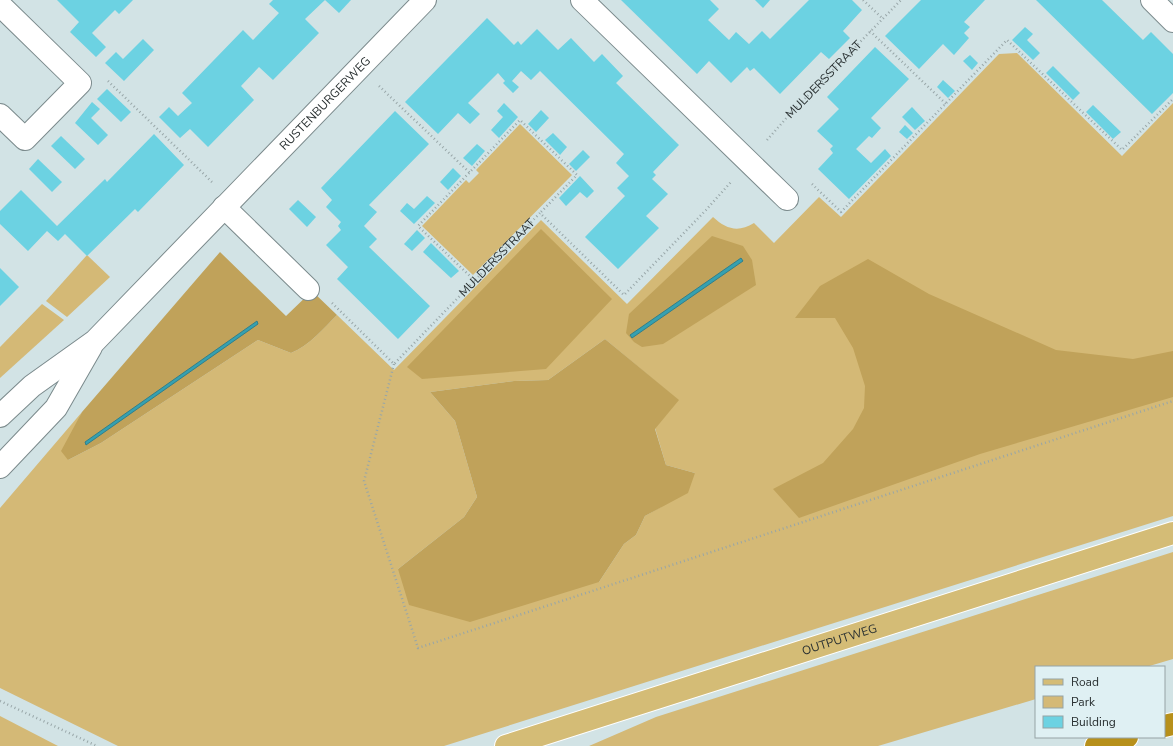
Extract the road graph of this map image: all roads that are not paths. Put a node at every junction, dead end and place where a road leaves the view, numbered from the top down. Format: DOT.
graph roads {
  1 [pos="425,0"];
  2 [pos="582,0"];
  3 [pos="1152,0"];
  4 [pos="0,5"];
  5 [pos="1173,21"];
  6 [pos="0,114"];
  7 [pos="787,199"];
  8 [pos="224,207"];
  9 [pos="308,289"];
  10 [pos="95,341"];
  11 [pos="0,416"];
  12 [pos="0,468"];
  13 [pos="1173,533"];
  14 [pos="1124,738"];
  15 [pos="506,746"];
  16 [pos="1096,746"];
  1 -- 8 [label="street, RUSTENBURGERWEG"];
  2 -- 7 [label="street"];
  3 -- 5 [label="street"];
  4 -- 6 [label="street"];
  8 -- 9 [label="street"];
  8 -- 10 [label="street, RUSTENBURGERWEG"];
  10 -- 11 [label="street, RUSTENBURGERWEG"];
  10 -- 12 [label="street, RUSTENBURGERWEG"];
  13 -- 15 [label="main road, OUTPUTWEG"];
  14 -- 16 [label="highway"];
}
